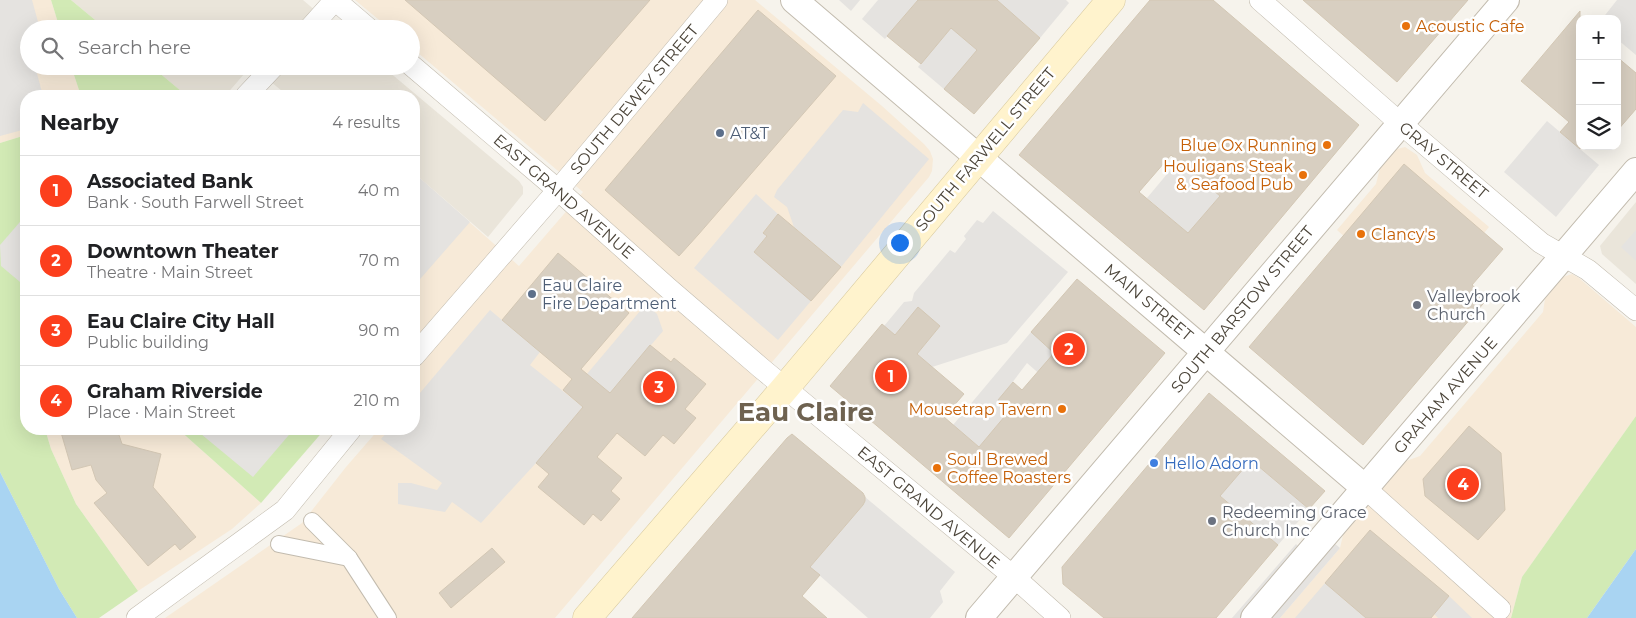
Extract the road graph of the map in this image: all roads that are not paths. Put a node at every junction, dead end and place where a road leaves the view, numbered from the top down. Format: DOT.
graph roads {
  1 [pos="335,0"];
  2 [pos="717,0"];
  3 [pos="794,0"];
  4 [pos="1111,0"];
  5 [pos="1260,0"];
  6 [pos="1506,0"];
  7 [pos="317,20"];
  8 [pos="358,20"];
  9 [pos="420,73"];
  10 [pos="266,75"];
  11 [pos="252,90"];
  12 [pos="1400,123"];
  13 [pos="977,157"];
  14 [pos="1636,172"];
  15 [pos="558,190"];
  16 [pos="1564,256"];
  17 [pos="1636,310"];
  18 [pos="420,349"];
  19 [pos="1206,351"];
  20 [pos="785,388"];
  21 [pos="347,435"];
  22 [pos="1366,488"];
  23 [pos="312,521"];
  24 [pos="280,544"];
  25 [pos="348,558"];
  26 [pos="1014,577"];
  27 [pos="1500,609"];
  28 [pos="590,617"];
  29 [pos="137,618"];
  30 [pos="388,618"];
  31 [pos="979,618"];
  32 [pos="1060,618"];
  33 [pos="1254,618"];
  1 -- 7 [label="street"];
  1 -- 8 [label="street"];
  2 -- 15 [label="street, SOUTH DEWEY STREET"];
  3 -- 13 [label="street, MAIN STREET"];
  4 -- 13 [label="main road, SOUTH FARWELL STREET"];
  5 -- 12 [label="street, GRAY STREET"];
  6 -- 12 [label="street, SOUTH BARSTOW STREET"];
  9 -- 15 [label="street, EAST GRAND AVENUE"];
  10 -- 11 [label="street"];
  12 -- 16 [label="street, GRAY STREET"];
  12 -- 19 [label="street, SOUTH BARSTOW STREET"];
  13 -- 19 [label="street, MAIN STREET"];
  13 -- 20 [label="main road, SOUTH FARWELL STREET"];
  14 -- 16 [label="street, GRAHAM AVENUE"];
  15 -- 18 [label="street, SOUTH DEWEY STREET"];
  15 -- 20 [label="street, EAST GRAND AVENUE"];
  16 -- 17 [label="street, GRAY STREET"];
  16 -- 22 [label="street, GRAHAM AVENUE"];
  19 -- 22 [label="street, MAIN STREET"];
  19 -- 26 [label="street, SOUTH BARSTOW STREET"];
  20 -- 26 [label="street, EAST GRAND AVENUE"];
  20 -- 28 [label="main road, SOUTH FARWELL STREET"];
  21 -- 29 [label="street"];
  22 -- 27 [label="street, MAIN STREET"];
  22 -- 33 [label="street, GRAHAM AVENUE"];
  23 -- 25 [label="street"];
  24 -- 25 [label="street"];
  25 -- 30 [label="street"];
  26 -- 31 [label="street, SOUTH BARSTOW STREET"];
  26 -- 32 [label="street, EAST GRAND AVENUE"];
}
